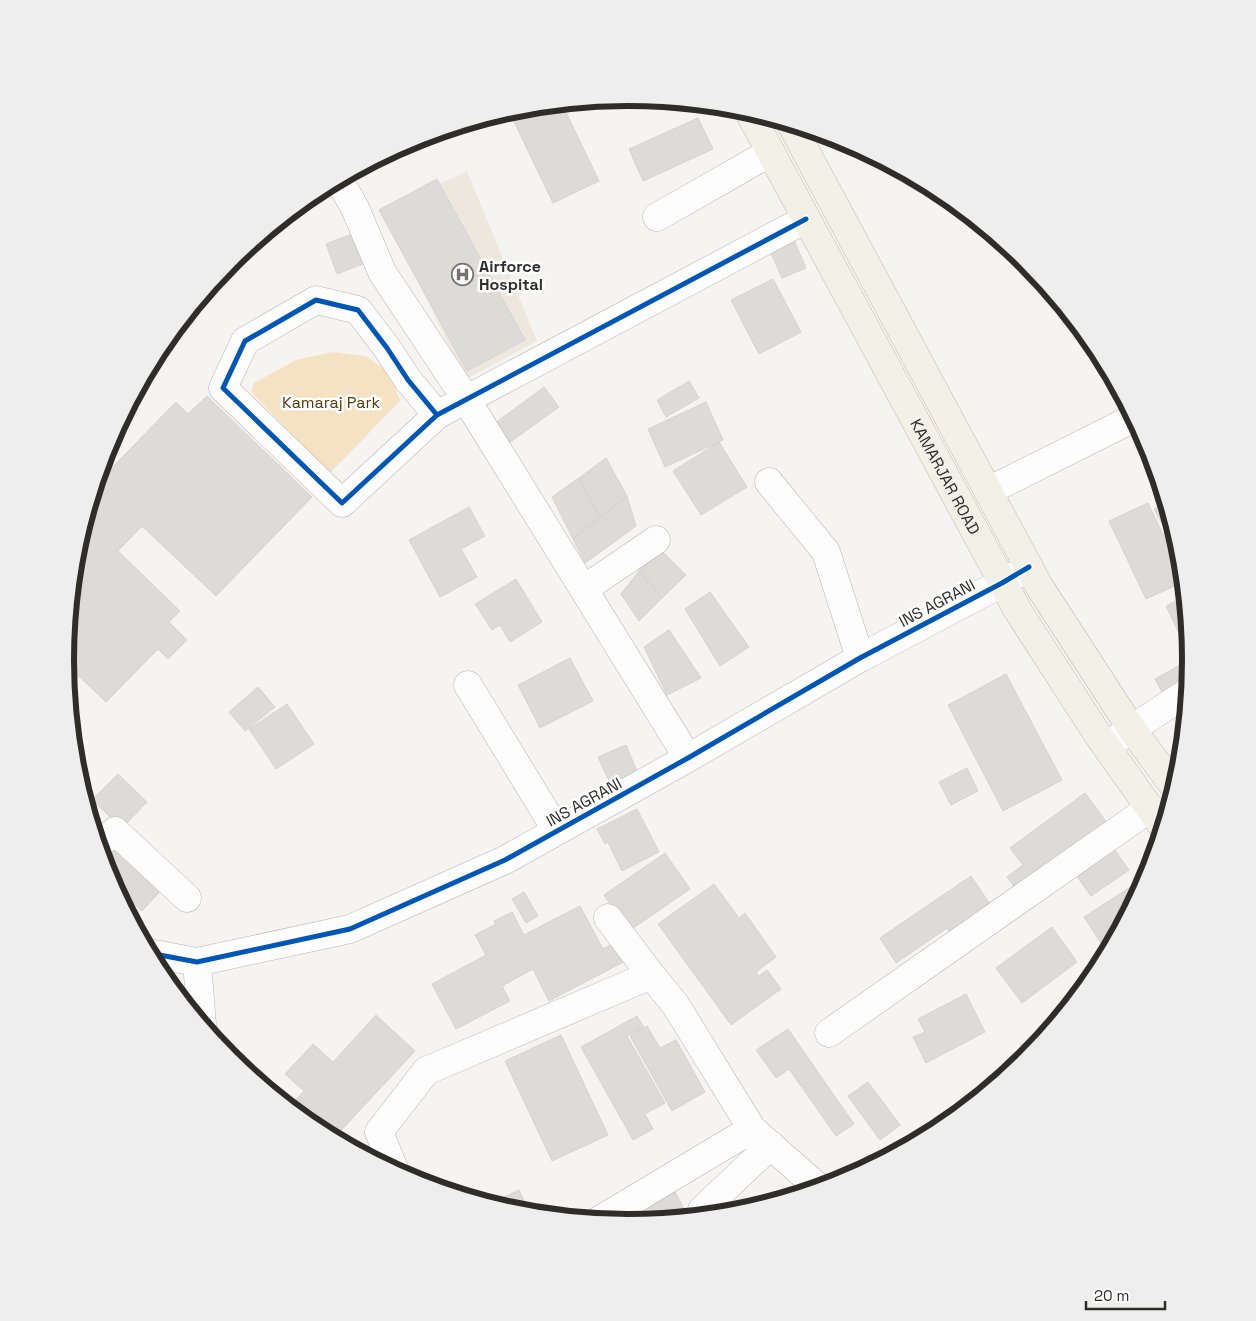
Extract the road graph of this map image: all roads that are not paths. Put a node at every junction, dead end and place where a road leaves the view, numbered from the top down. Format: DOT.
graph roads {
  1 [pos="753,121"];
  2 [pos="796,133"];
  3 [pos="770,152"];
  4 [pos="343,186"];
  5 [pos="657,216"];
  6 [pos="806,218"];
  7 [pos="466,399"];
  8 [pos="436,415"];
  9 [pos="1128,421"];
  10 [pos="770,482"];
  11 [pos="988,491"];
  12 [pos="656,540"];
  13 [pos="1029,567"];
  14 [pos="1002,583"];
  15 [pos="584,589"];
  16 [pos="860,658"];
  17 [pos="468,685"];
  18 [pos="1181,696"];
  19 [pos="1132,728"];
  20 [pos="1106,746"];
  21 [pos="688,758"];
  22 [pos="1169,780"];
  23 [pos="1156,818"];
  24 [pos="557,831"];
  25 [pos="104,841"];
  26 [pos="187,898"];
  27 [pos="608,918"];
  28 [pos="159,955"];
  29 [pos="197,962"];
  30 [pos="651,975"];
  31 [pos="201,1014"];
  32 [pos="829,1033"];
  33 [pos="762,1137"];
  34 [pos="391,1162"];
  35 [pos="813,1183"];
  36 [pos="702,1210"];
  37 [pos="611,1215"];
  1 -- 3 [label="main road, KAMARJAR ROAD"];
  2 -- 11 [label="main road"];
  3 -- 5 [label="street"];
  3 -- 6 [label="main road, KAMARJAR ROAD"];
  4 -- 7 [label="street"];
  6 -- 7 [label="street"];
  6 -- 14 [label="main road, KAMARJAR ROAD"];
  7 -- 8 [label="street"];
  7 -- 15 [label="street"];
  8 -- 8 [label="street"];
  9 -- 11 [label="street"];
  10 -- 16 [label="street"];
  11 -- 13 [label="main road"];
  12 -- 15 [label="street"];
  13 -- 14 [label="street, INS AGRANI"];
  13 -- 19 [label="main road"];
  14 -- 16 [label="street, INS AGRANI"];
  14 -- 20 [label="main road, KAMARJAR ROAD"];
  15 -- 21 [label="street"];
  16 -- 21 [label="street, INS AGRANI"];
  17 -- 24 [label="street"];
  18 -- 19 [label="street"];
  19 -- 20 [label="street"];
  19 -- 22 [label="main road"];
  20 -- 23 [label="main road, KAMARJAR ROAD"];
  21 -- 24 [label="street, INS AGRANI"];
  23 -- 32 [label="street"];
  24 -- 29 [label="street, INS AGRANI"];
  25 -- 26 [label="street"];
  27 -- 30 [label="street"];
  28 -- 29 [label="street, INS AGRANI"];
  29 -- 31 [label="street"];
  30 -- 33 [label="street"];
  30 -- 34 [label="street"];
  33 -- 35 [label="street"];
  33 -- 36 [label="street"];
  33 -- 37 [label="street"];
}
